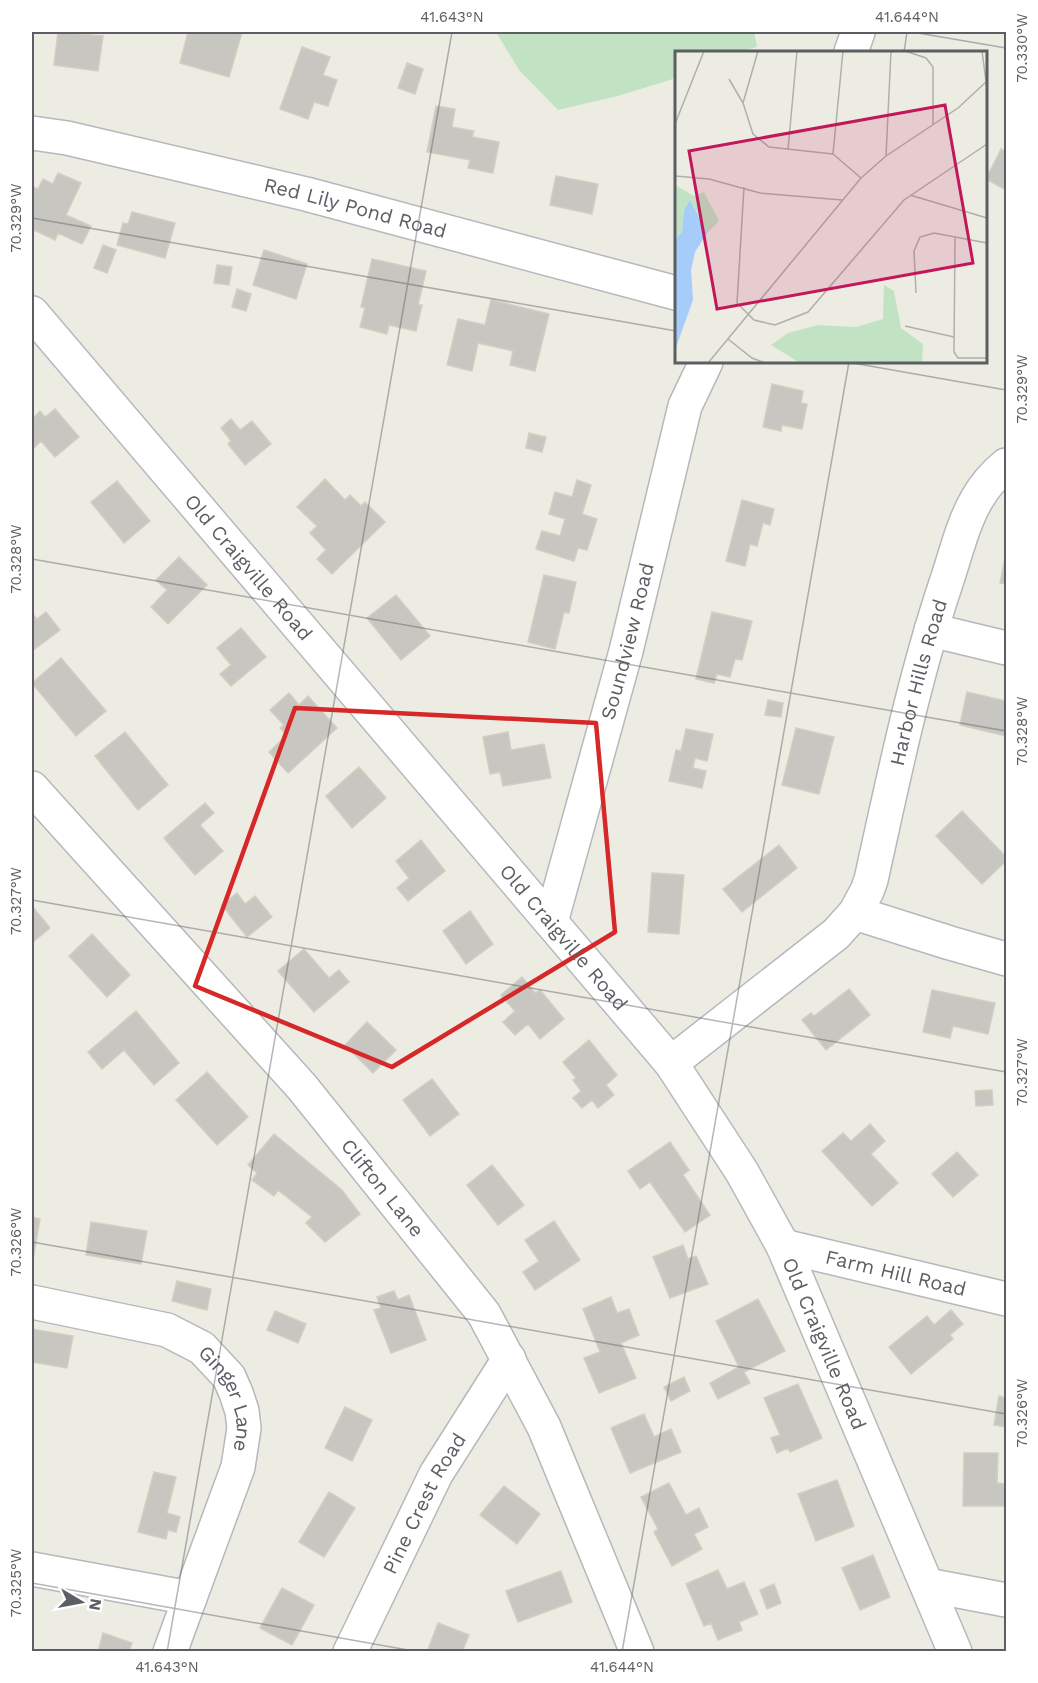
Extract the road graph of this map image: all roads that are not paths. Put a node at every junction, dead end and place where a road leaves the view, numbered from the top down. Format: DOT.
graph roads {
  1 [pos="858,32"];
  2 [pos="851,51"];
  3 [pos="32,133"];
  4 [pos="675,293"];
  5 [pos="32,313"];
  6 [pos="706,363"];
  7 [pos="1006,465"];
  8 [pos="931,630"];
  9 [pos="1006,648"];
  10 [pos="32,788"];
  11 [pos="855,913"];
  12 [pos="551,922"];
  13 [pos="1006,959"];
  14 [pos="671,1063"];
  15 [pos="783,1246"];
  16 [pos="1006,1299"];
  17 [pos="32,1302"];
  18 [pos="508,1359"];
  19 [pos="32,1569"];
  20 [pos="927,1585"];
  21 [pos="190,1598"];
  22 [pos="1006,1600"];
  23 [pos="170,1652"];
  24 [pos="350,1652"];
  25 [pos="638,1652"];
  26 [pos="955,1652"];
  1 -- 2 [label="street"];
  3 -- 4 [label="street, Red Lily Pond Road"];
  5 -- 12 [label="street, Old Craigville Road"];
  6 -- 12 [label="street, Soundview Road"];
  7 -- 8 [label="street, Harbor Hills Road"];
  8 -- 9 [label="street"];
  8 -- 11 [label="street, Harbor Hills Road"];
  10 -- 18 [label="street, Clifton Lane"];
  11 -- 13 [label="street"];
  11 -- 14 [label="street, Harbor Hills Road"];
  12 -- 14 [label="street, Old Craigville Road"];
  14 -- 15 [label="street, Old Craigville Road"];
  15 -- 16 [label="street, Farm Hill Road"];
  15 -- 20 [label="street, Old Craigville Road"];
  17 -- 21 [label="street, Ginger Lane"];
  18 -- 24 [label="street, Pine Crest Road"];
  18 -- 25 [label="street, Clifton Lane"];
  19 -- 21 [label="street"];
  20 -- 22 [label="street"];
  20 -- 26 [label="street, Old Craigville Road"];
  21 -- 23 [label="street, Ginger Lane"];
}
